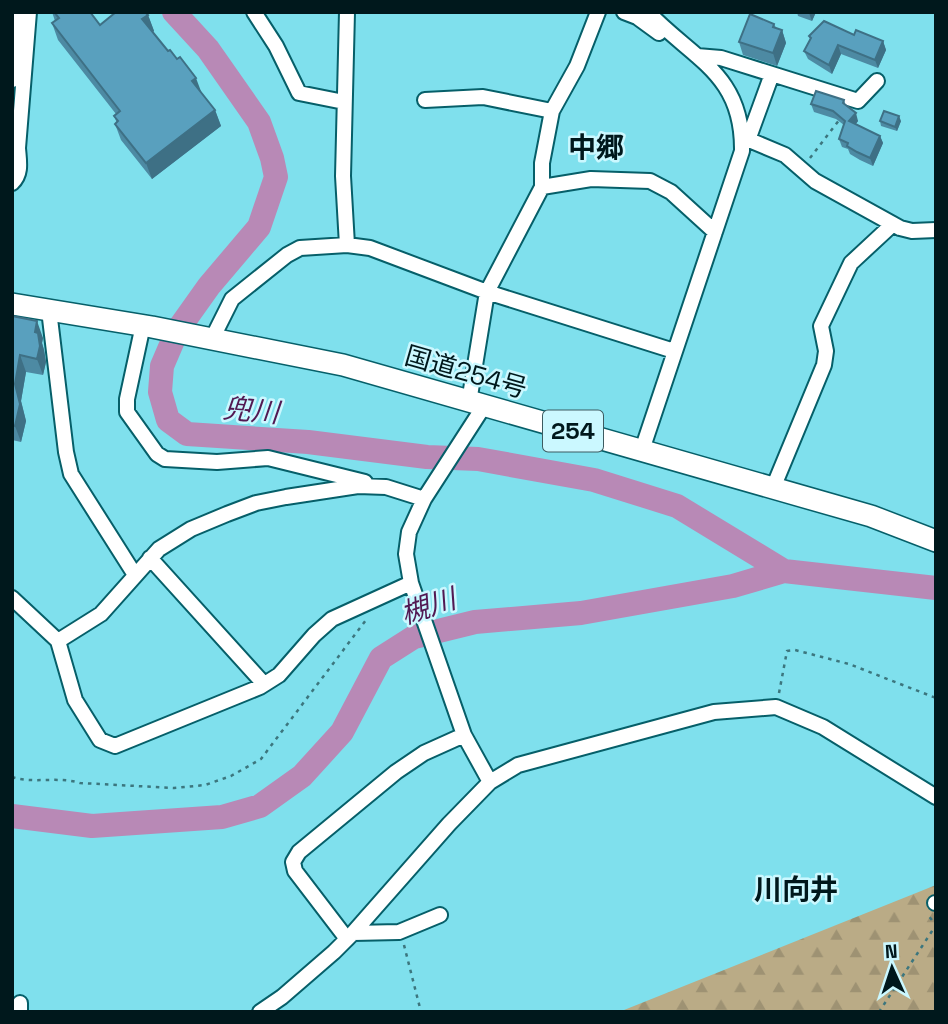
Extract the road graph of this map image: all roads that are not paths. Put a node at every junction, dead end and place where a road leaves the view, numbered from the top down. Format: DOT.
graph roads {
  1 [pos="17,12"];
  2 [pos="29,12"];
  3 [pos="254,12"];
  4 [pos="347,12"];
  5 [pos="624,12"];
  6 [pos="648,12"];
  7 [pos="595,13"];
  8 [pos="699,57"];
  9 [pos="772,74"];
  10 [pos="13,76"];
  11 [pos="877,81"];
  12 [pos="425,100"];
  13 [pos="344,102"];
  14 [pos="552,111"];
  15 [pos="745,138"];
  16 [pos="12,183"];
  17 [pos="542,187"];
  18 [pos="893,224"];
  19 [pos="936,230"];
  20 [pos="715,232"];
  21 [pos="347,245"];
  22 [pos="487,292"];
  23 [pos="12,304"];
  24 [pos="48,310"];
  25 [pos="148,326"];
  26 [pos="209,338"];
  27 [pos="674,351"];
  28 [pos="476,404"];
  29 [pos="642,450"];
  30 [pos="386,487"];
  31 [pos="773,488"];
  32 [pos="427,495"];
  33 [pos="936,541"];
  34 [pos="150,558"];
  35 [pos="135,575"];
  36 [pos="412,585"];
  37 [pos="12,598"];
  38 [pos="58,641"];
  39 [pos="264,684"];
  40 [pos="464,735"];
  41 [pos="490,782"];
  42 [pos="936,797"];
  43 [pos="440,915"];
  44 [pos="350,936"];
  45 [pos="260,1012"];
  1 -- 10 [label="main road"];
  2 -- 16 [label="street"];
  3 -- 13 [label="street"];
  4 -- 13 [label="street"];
  5 -- 8 [label="street"];
  6 -- 8 [label="street"];
  7 -- 14 [label="street"];
  8 -- 9 [label="street"];
  8 -- 15 [label="street"];
  9 -- 11 [label="street"];
  9 -- 15 [label="street"];
  12 -- 14 [label="street"];
  13 -- 21 [label="street"];
  14 -- 17 [label="street"];
  15 -- 18 [label="street"];
  15 -- 20 [label="street"];
  17 -- 20 [label="street"];
  17 -- 22 [label="street"];
  18 -- 19 [label="street"];
  18 -- 31 [label="street"];
  20 -- 27 [label="street"];
  21 -- 22 [label="street"];
  21 -- 26 [label="street"];
  22 -- 27 [label="street"];
  22 -- 28 [label="street"];
  23 -- 24 [label="highway, 国道254号 / 254"];
  24 -- 25 [label="highway, 国道254号 / 254"];
  24 -- 35 [label="street"];
  25 -- 26 [label="highway, 国道254号 / 254"];
  25 -- 30 [label="street"];
  26 -- 28 [label="highway, 国道254号 / 254"];
  27 -- 29 [label="street"];
  28 -- 29 [label="highway, 国道254号 / 254"];
  28 -- 32 [label="street"];
  29 -- 31 [label="highway, 国道254号 / 254"];
  30 -- 32 [label="street"];
  30 -- 34 [label="street"];
  31 -- 33 [label="highway, 国道254号 / 254"];
  32 -- 36 [label="street"];
  34 -- 35 [label="street"];
  34 -- 39 [label="street"];
  35 -- 38 [label="street"];
  36 -- 39 [label="street"];
  36 -- 40 [label="street"];
  37 -- 38 [label="street"];
  38 -- 39 [label="street"];
  40 -- 41 [label="street"];
  40 -- 44 [label="street"];
  41 -- 42 [label="street"];
  41 -- 44 [label="street"];
  43 -- 44 [label="street"];
  44 -- 45 [label="street"];
}
